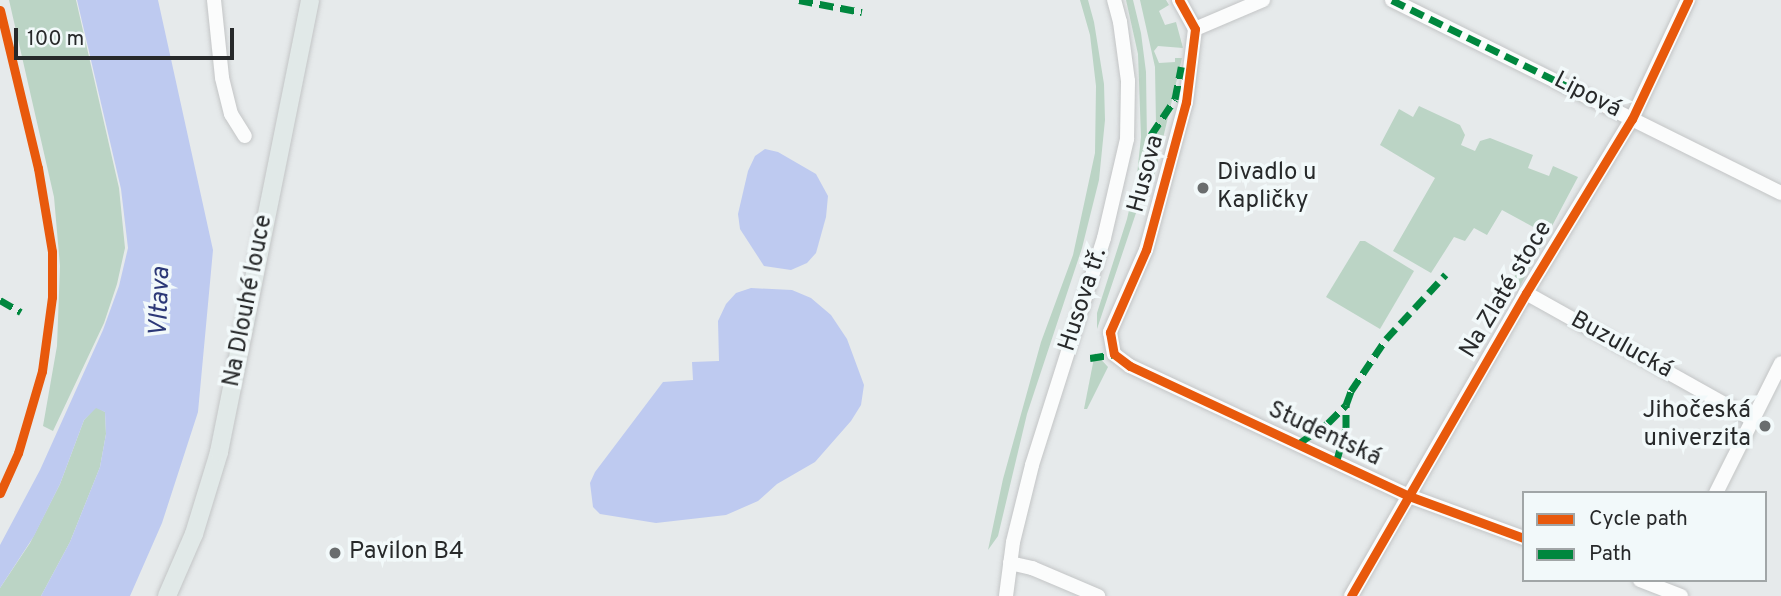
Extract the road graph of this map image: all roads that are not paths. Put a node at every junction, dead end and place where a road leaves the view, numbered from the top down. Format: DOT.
graph roads {
  1 [pos="214,0"];
  2 [pos="310,0"];
  3 [pos="1114,0"];
  4 [pos="1179,0"];
  5 [pos="1263,0"];
  6 [pos="1392,0"];
  7 [pos="1688,0"];
  8 [pos="1195,29"];
  9 [pos="1632,119"];
  10 [pos="245,136"];
  11 [pos="1781,193"];
  12 [pos="1526,293"];
  13 [pos="1114,354"];
  14 [pos="1781,363"];
  15 [pos="1753,420"];
  16 [pos="1717,491"];
  17 [pos="1409,496"];
  18 [pos="1522,537"];
  19 [pos="1010,563"];
  20 [pos="1646,582"];
  21 [pos="1672,591"];
  22 [pos="167,596"];
  23 [pos="1006,596"];
  24 [pos="1098,596"];
  25 [pos="1351,596"];
  1 -- 10 [label="street"];
  2 -- 22 [label="main road, Na Dlouhé louce"];
  3 -- 19 [label="street, Husova tř."];
  4 -- 8 [label="street"];
  5 -- 8 [label="street"];
  6 -- 9 [label="street, Lipová"];
  7 -- 9 [label="street, Na Zlaté stoce"];
  8 -- 13 [label="street, Husova"];
  9 -- 11 [label="street, Lipová"];
  9 -- 12 [label="street, Na Zlaté stoce"];
  12 -- 15 [label="street, Buzulucká"];
  12 -- 17 [label="street, Na Zlaté stoce"];
  13 -- 17 [label="street, Studentská"];
  14 -- 15 [label="street"];
  15 -- 16 [label="street"];
  17 -- 18 [label="street, Studentská"];
  17 -- 25 [label="street, Na Zlaté stoce"];
  19 -- 23 [label="street, Husova tř."];
  19 -- 24 [label="street"];
  20 -- 21 [label="street"];
}
